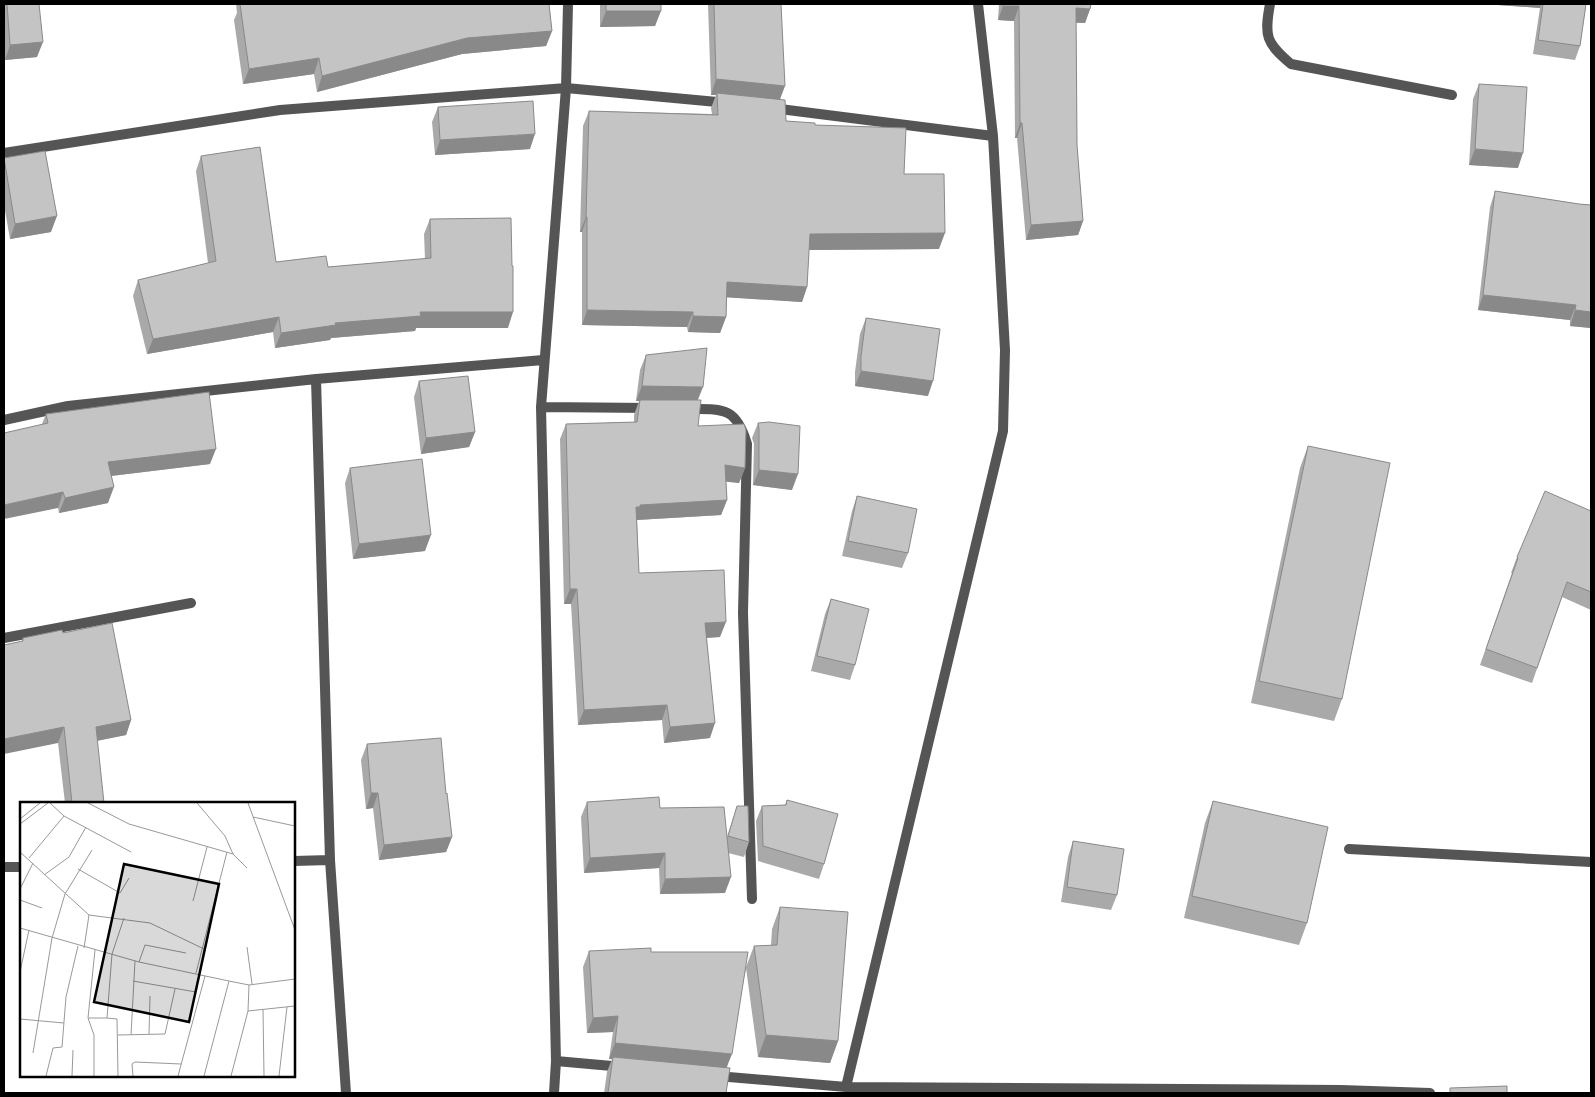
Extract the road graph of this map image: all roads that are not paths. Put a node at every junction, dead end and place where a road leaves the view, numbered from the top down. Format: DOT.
graph roads {
  1 [pos="568,4"];
  2 [pos="978,4"];
  3 [pos="1270,4"];
  4 [pos="566,88"];
  5 [pos="1452,95"];
  6 [pos="740,104"];
  7 [pos="759,106"];
  8 [pos="993,136"];
  9 [pos="4,153"];
  10 [pos="544,360"];
  11 [pos="316,379"];
  12 [pos="541,406"];
  13 [pos="660,408"];
  14 [pos="680,408"];
  15 [pos="4,420"];
  16 [pos="191,603"];
  17 [pos="4,638"];
  18 [pos="1349,849"];
  19 [pos="330,860"];
  20 [pos="295,861"];
  21 [pos="1591,862"];
  22 [pos="20,867"];
  23 [pos="4,868"];
  24 [pos="752,899"];
  25 [pos="556,1061"];
  26 [pos="633,1068"];
  27 [pos="710,1075"];
  28 [pos="846,1087"];
  29 [pos="346,1093"];
  30 [pos="554,1093"];
  31 [pos="1430,1093"];
  1 -- 4 [label="street"];
  2 -- 8 [label="street"];
  3 -- 5 [label="street"];
  4 -- 6 [label="street"];
  4 -- 9 [label="street"];
  4 -- 10 [label="street"];
  7 -- 8 [label="street"];
  8 -- 28 [label="street"];
  10 -- 11 [label="street"];
  10 -- 12 [label="street"];
  11 -- 15 [label="street"];
  11 -- 19 [label="street"];
  12 -- 13 [label="street"];
  12 -- 25 [label="street"];
  14 -- 24 [label="street"];
  16 -- 17 [label="street"];
  18 -- 21 [label="street"];
  19 -- 20 [label="street"];
  19 -- 29 [label="street"];
  22 -- 23 [label="street"];
  25 -- 26 [label="street"];
  25 -- 30 [label="street"];
  27 -- 28 [label="street"];
  28 -- 31 [label="street"];
}
